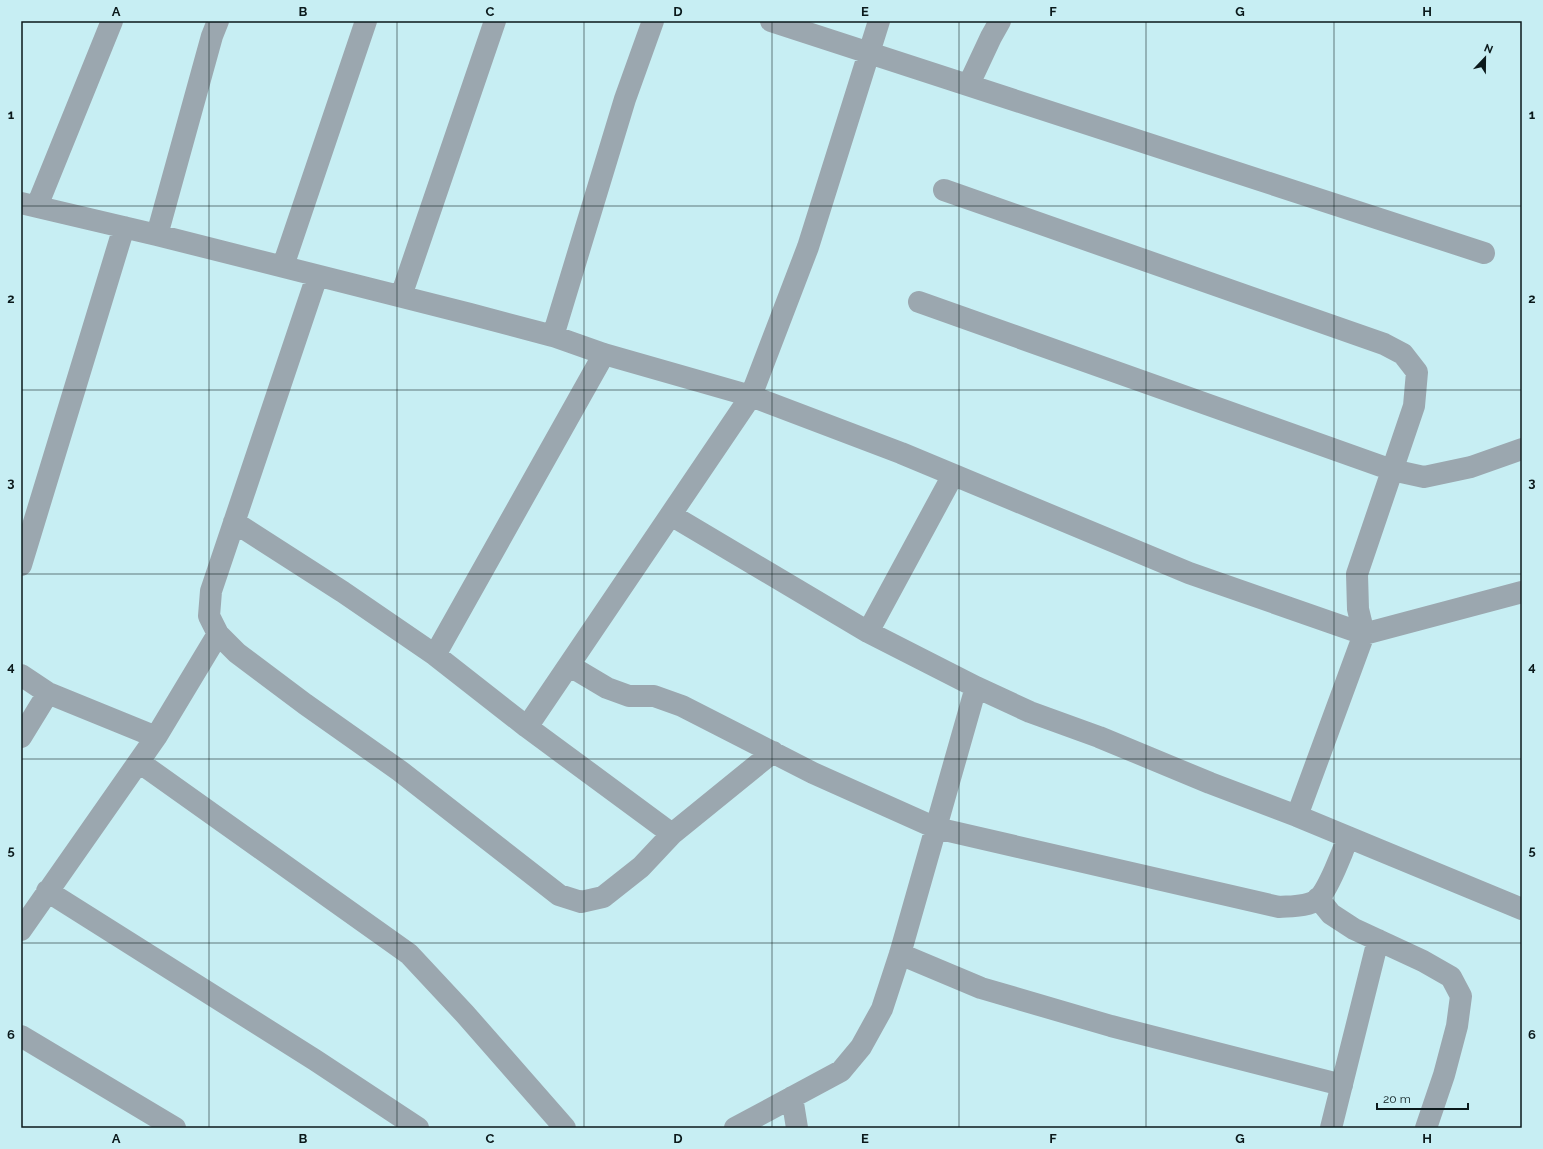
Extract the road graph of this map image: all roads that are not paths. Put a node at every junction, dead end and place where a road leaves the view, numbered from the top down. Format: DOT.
graph roads {
  1 [pos="112,21"];
  2 [pos="218,21"];
  3 [pos="366,21"];
  4 [pos="495,21"];
  5 [pos="652,21"];
  6 [pos="879,21"];
  7 [pos="1000,21"];
  8 [pos="785,23"];
  9 [pos="868,52"];
  10 [pos="969,84"];
  11 [pos="944,190"];
  12 [pos="29,205"];
  13 [pos="124,227"];
  14 [pos="157,235"];
  15 [pos="1484,253"];
  16 [pos="283,266"];
  17 [pos="317,276"];
  18 [pos="401,296"];
  19 [pos="919,302"];
  20 [pos="553,336"];
  21 [pos="604,354"];
  22 [pos="751,396"];
  23 [pos="1522,449"];
  24 [pos="1392,470"];
  25 [pos="953,475"];
  26 [pos="671,515"];
  27 [pos="234,522"];
  28 [pos="21,566"];
  29 [pos="1522,592"];
  30 [pos="868,632"];
  31 [pos="218,634"];
  32 [pos="1364,634"];
  33 [pos="435,655"];
  34 [pos="570,666"];
  35 [pos="21,675"];
  36 [pos="976,688"];
  37 [pos="48,693"];
  38 [pos="528,727"];
  39 [pos="21,737"];
  40 [pos="156,737"];
  41 [pos="773,752"];
  42 [pos="139,762"];
  43 [pos="1297,816"];
  44 [pos="936,828"];
  45 [pos="672,834"];
  46 [pos="1348,837"];
  47 [pos="47,891"];
  48 [pos="1318,898"];
  49 [pos="1522,909"];
  50 [pos="21,930"];
  51 [pos="1378,940"];
  52 [pos="900,954"];
  53 [pos="21,1036"];
  54 [pos="1342,1085"];
  55 [pos="792,1097"];
  56 [pos="175,1128"];
  57 [pos="418,1128"];
  58 [pos="565,1128"];
  59 [pos="735,1128"];
  60 [pos="797,1128"];
  61 [pos="1331,1128"];
  62 [pos="1426,1128"];
  1 -- 12 [label="street"];
  2 -- 14 [label="street"];
  3 -- 16 [label="street"];
  4 -- 18 [label="street"];
  5 -- 20 [label="street"];
  6 -- 9 [label="street"];
  7 -- 10 [label="street"];
  8 -- 9 [label="street"];
  9 -- 10 [label="street"];
  9 -- 22 [label="street"];
  10 -- 15 [label="street"];
  11 -- 24 [label="street"];
  12 -- 13 [label="street"];
  13 -- 14 [label="street"];
  13 -- 28 [label="street"];
  14 -- 16 [label="street"];
  16 -- 17 [label="street"];
  17 -- 18 [label="street"];
  17 -- 27 [label="street"];
  18 -- 20 [label="street"];
  19 -- 24 [label="street"];
  20 -- 21 [label="street"];
  21 -- 22 [label="street"];
  21 -- 33 [label="street"];
  22 -- 25 [label="street"];
  22 -- 26 [label="street"];
  23 -- 24 [label="street"];
  24 -- 32 [label="street"];
  25 -- 30 [label="street"];
  25 -- 32 [label="street"];
  26 -- 30 [label="street"];
  26 -- 34 [label="street"];
  27 -- 31 [label="street"];
  27 -- 33 [label="street"];
  29 -- 32 [label="street"];
  30 -- 36 [label="street"];
  31 -- 40 [label="street"];
  31 -- 45 [label="street"];
  32 -- 43 [label="street"];
  33 -- 38 [label="street"];
  34 -- 38 [label="street"];
  34 -- 41 [label="street"];
  35 -- 37 [label="street"];
  36 -- 43 [label="street"];
  36 -- 44 [label="street"];
  37 -- 39 [label="street"];
  37 -- 40 [label="street"];
  38 -- 45 [label="street"];
  40 -- 42 [label="street"];
  41 -- 44 [label="street"];
  41 -- 45 [label="street"];
  42 -- 47 [label="street"];
  42 -- 58 [label="street"];
  43 -- 46 [label="street"];
  44 -- 48 [label="street"];
  44 -- 52 [label="street"];
  46 -- 48 [label="street"];
  46 -- 49 [label="street"];
  47 -- 50 [label="street"];
  47 -- 57 [label="street"];
  48 -- 51 [label="street"];
  51 -- 54 [label="street"];
  51 -- 62 [label="street"];
  52 -- 54 [label="street"];
  52 -- 55 [label="street"];
  53 -- 56 [label="street"];
  54 -- 61 [label="street"];
  55 -- 59 [label="street"];
  55 -- 60 [label="street"];
}
